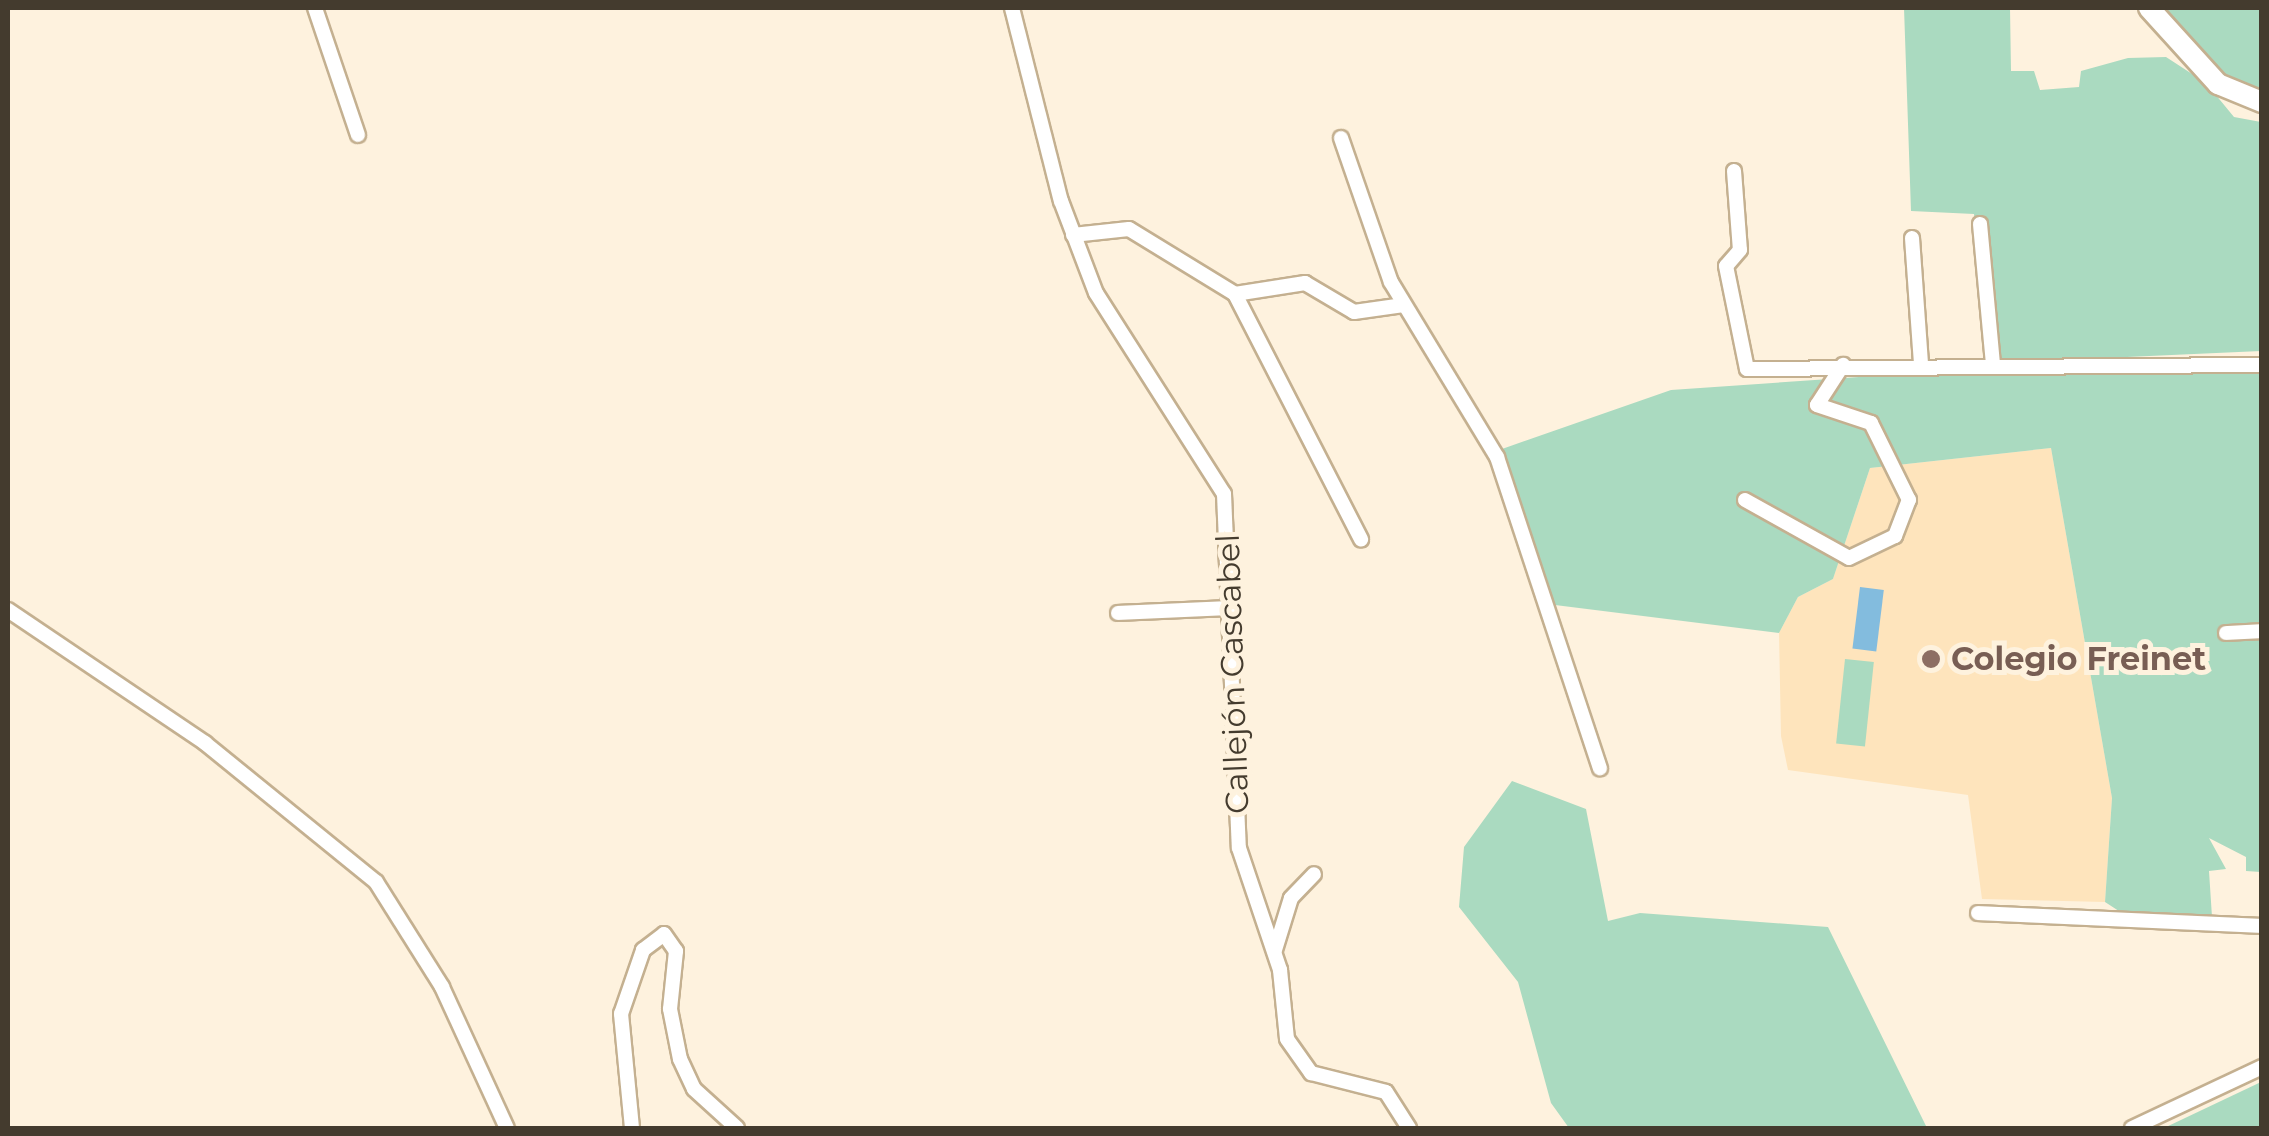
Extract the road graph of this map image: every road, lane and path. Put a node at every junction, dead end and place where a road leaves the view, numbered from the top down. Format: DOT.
graph roads {
  1 [pos="315,8"];
  2 [pos="1012,8"];
  3 [pos="2149,8"];
  4 [pos="2262,102"];
  5 [pos="358,135"];
  6 [pos="1342,138"];
  7 [pos="1734,171"];
  8 [pos="1980,224"];
  9 [pos="1073,235"];
  10 [pos="1912,238"];
  11 [pos="1235,294"];
  12 [pos="1404,305"];
  13 [pos="1921,363"];
  14 [pos="1992,364"];
  15 [pos="2262,364"];
  16 [pos="1843,365"];
  17 [pos="1745,500"];
  18 [pos="1361,539"];
  19 [pos="1228,608"];
  20 [pos="8,610"];
  21 [pos="1118,613"];
  22 [pos="2262,632"];
  23 [pos="2226,633"];
  24 [pos="1600,768"];
  25 [pos="1314,874"];
  26 [pos="1978,913"];
  27 [pos="2262,926"];
  28 [pos="1275,951"];
  29 [pos="2262,1067"];
  30 [pos="507,1128"];
  31 [pos="632,1128"];
  32 [pos="737,1128"];
  33 [pos="1409,1128"];
  34 [pos="2132,1128"];
  1 -- 5 [label="street"];
  2 -- 9 [label="street, Callejón Cascabel"];
  3 -- 4 [label="street"];
  6 -- 12 [label="street"];
  7 -- 16 [label="street"];
  8 -- 14 [label="street"];
  9 -- 11 [label="street"];
  9 -- 19 [label="street, Callejón Cascabel"];
  10 -- 13 [label="street"];
  11 -- 12 [label="street"];
  11 -- 18 [label="street"];
  12 -- 24 [label="street"];
  13 -- 14 [label="street"];
  13 -- 16 [label="street"];
  14 -- 15 [label="street"];
  16 -- 17 [label="street"];
  19 -- 21 [label="street"];
  19 -- 28 [label="street, Callejón Cascabel"];
  20 -- 30 [label="street"];
  22 -- 23 [label="street"];
  25 -- 28 [label="street"];
  26 -- 27 [label="street"];
  28 -- 33 [label="street, Callejón Cascabel"];
  29 -- 34 [label="street"];
  31 -- 32 [label="street"];
}
